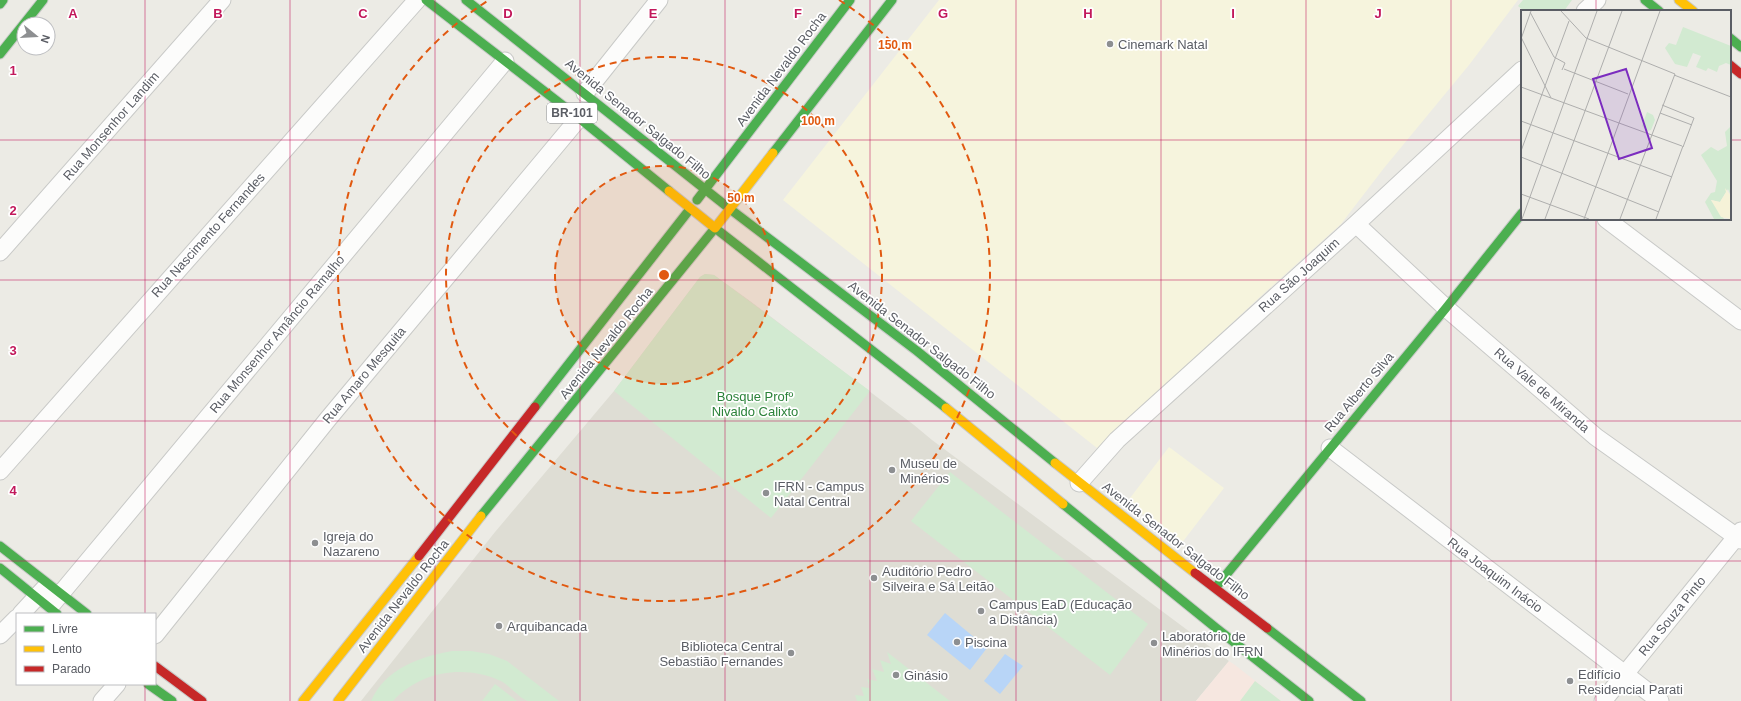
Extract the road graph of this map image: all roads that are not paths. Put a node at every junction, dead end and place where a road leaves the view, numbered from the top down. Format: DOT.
graph roads {
  1 [pos="4,0"];
  2 [pos="43,0"];
  3 [pos="222,0"];
  4 [pos="418,0"];
  5 [pos="426,0"];
  6 [pos="466,0"];
  7 [pos="659,0"];
  8 [pos="850,0"];
  9 [pos="892,0"];
  10 [pos="1597,0"];
  11 [pos="1645,0"];
  12 [pos="1679,0"];
  13 [pos="0,4"];
  14 [pos="1690,7"];
  15 [pos="1586,10"];
  16 [pos="1658,10"];
  17 [pos="1731,39"];
  18 [pos="1741,47"];
  19 [pos="0,54"];
  20 [pos="505,60"];
  21 [pos="1731,66"];
  22 [pos="1521,71"];
  23 [pos="1741,74"];
  24 [pos="585,93"];
  25 [pos="579,118"];
  26 [pos="705,190"];
  27 [pos="690,209"];
  28 [pos="730,210"];
  29 [pos="1521,214"];
  30 [pos="1607,220"];
  31 [pos="1356,224"];
  32 [pos="715,228"];
  33 [pos="0,252"];
  34 [pos="1446,308"];
  35 [pos="1741,321"];
  36 [pos="960,386"];
  37 [pos="944,407"];
  38 [pos="1330,448"];
  39 [pos="0,471"];
  40 [pos="1079,483"];
  41 [pos="1739,536"];
  42 [pos="0,546"];
  43 [pos="0,568"];
  44 [pos="1216,588"];
  45 [pos="54,589"];
  46 [pos="48,606"];
  47 [pos="24,613"];
  48 [pos="86,613"];
  49 [pos="16,619"];
  50 [pos="156,634"];
  51 [pos="0,635"];
  52 [pos="156,667"];
  53 [pos="1625,675"];
  54 [pos="116,685"];
  55 [pos="149,685"];
  56 [pos="102,701"];
  57 [pos="172,701"];
  58 [pos="202,701"];
  59 [pos="303,701"];
  60 [pos="338,701"];
  61 [pos="1310,701"];
  62 [pos="1361,701"];
  63 [pos="1602,701"];
  64 [pos="1660,701"];
  1 -- 13 [label="main road"];
  2 -- 19 [label="main road"];
  3 -- 33 [label="street, Rua Monsenhor Landim"];
  4 -- 39 [label="street, Rua Nascimento Fernandes"];
  5 -- 20 [label="main road, BR-101"];
  6 -- 24 [label="main road, Avenida Senador Salgado Filho / BR-101"];
  7 -- 24 [label="street"];
  8 -- 26 [label="main road, Avenida Nevaldo Rocha"];
  9 -- 28 [label="main road, Avenida Nevaldo Rocha"];
  10 -- 15 [label="street"];
  11 -- 16 [label="main road"];
  12 -- 14 [label="main road"];
  17 -- 18 [label="main road"];
  20 -- 25 [label="main road, BR-101"];
  20 -- 45 [label="street, Rua Monsenhor Amâncio Ramalho"];
  21 -- 23 [label="main road"];
  22 -- 31 [label="street, Rua São Joaquim"];
  24 -- 26 [label="main road, Avenida Senador Salgado Filho / BR-101"];
  25 -- 27 [label="main road, BR-101"];
  25 -- 50 [label="street, Rua Amaro Mesquita"];
  26 -- 27 [label="main road, Avenida Nevaldo Rocha"];
  26 -- 28 [label="main road, Avenida Senador Salgado Filho / BR-101"];
  27 -- 32 [label="main road, BR-101"];
  27 -- 59 [label="main road, Avenida Nevaldo Rocha"];
  28 -- 32 [label="main road, Avenida Nevaldo Rocha"];
  28 -- 36 [label="main road, Avenida Senador Salgado Filho"];
  29 -- 34 [label="main road, Rua Alberto Silva"];
  30 -- 35 [label="street"];
  31 -- 34 [label="street, Rua Vale de Miranda"];
  31 -- 40 [label="street, Rua São Joaquim"];
  32 -- 37 [label="main road"];
  32 -- 60 [label="main road, Avenida Nevaldo Rocha"];
  34 -- 38 [label="main road, Rua Alberto Silva"];
  34 -- 41 [label="street, Rua Vale de Miranda"];
  36 -- 37 [label="main road"];
  36 -- 40 [label="main road, Avenida Senador Salgado Filho"];
  37 -- 61 [label="main road"];
  38 -- 44 [label="main road, Rua Alberto Silva"];
  38 -- 53 [label="street, Rua Joaquim Inácio"];
  40 -- 44 [label="main road, Avenida Senador Salgado Filho"];
  41 -- 53 [label="street, Rua Souza Pinto"];
  42 -- 45 [label="main road"];
  43 -- 46 [label="main road"];
  44 -- 62 [label="main road, Avenida Senador Salgado Filho"];
  45 -- 46 [label="street, Rua Monsenhor Amâncio Ramalho"];
  45 -- 48 [label="main road"];
  46 -- 47 [label="street, Rua Monsenhor Amâncio Ramalho"];
  49 -- 51 [label="street"];
  52 -- 58 [label="main road"];
  53 -- 63 [label="street, Rua Souza Pinto"];
  53 -- 64 [label="street, Rua Joaquim Inácio"];
  54 -- 56 [label="street"];
  55 -- 57 [label="main road"];
}
